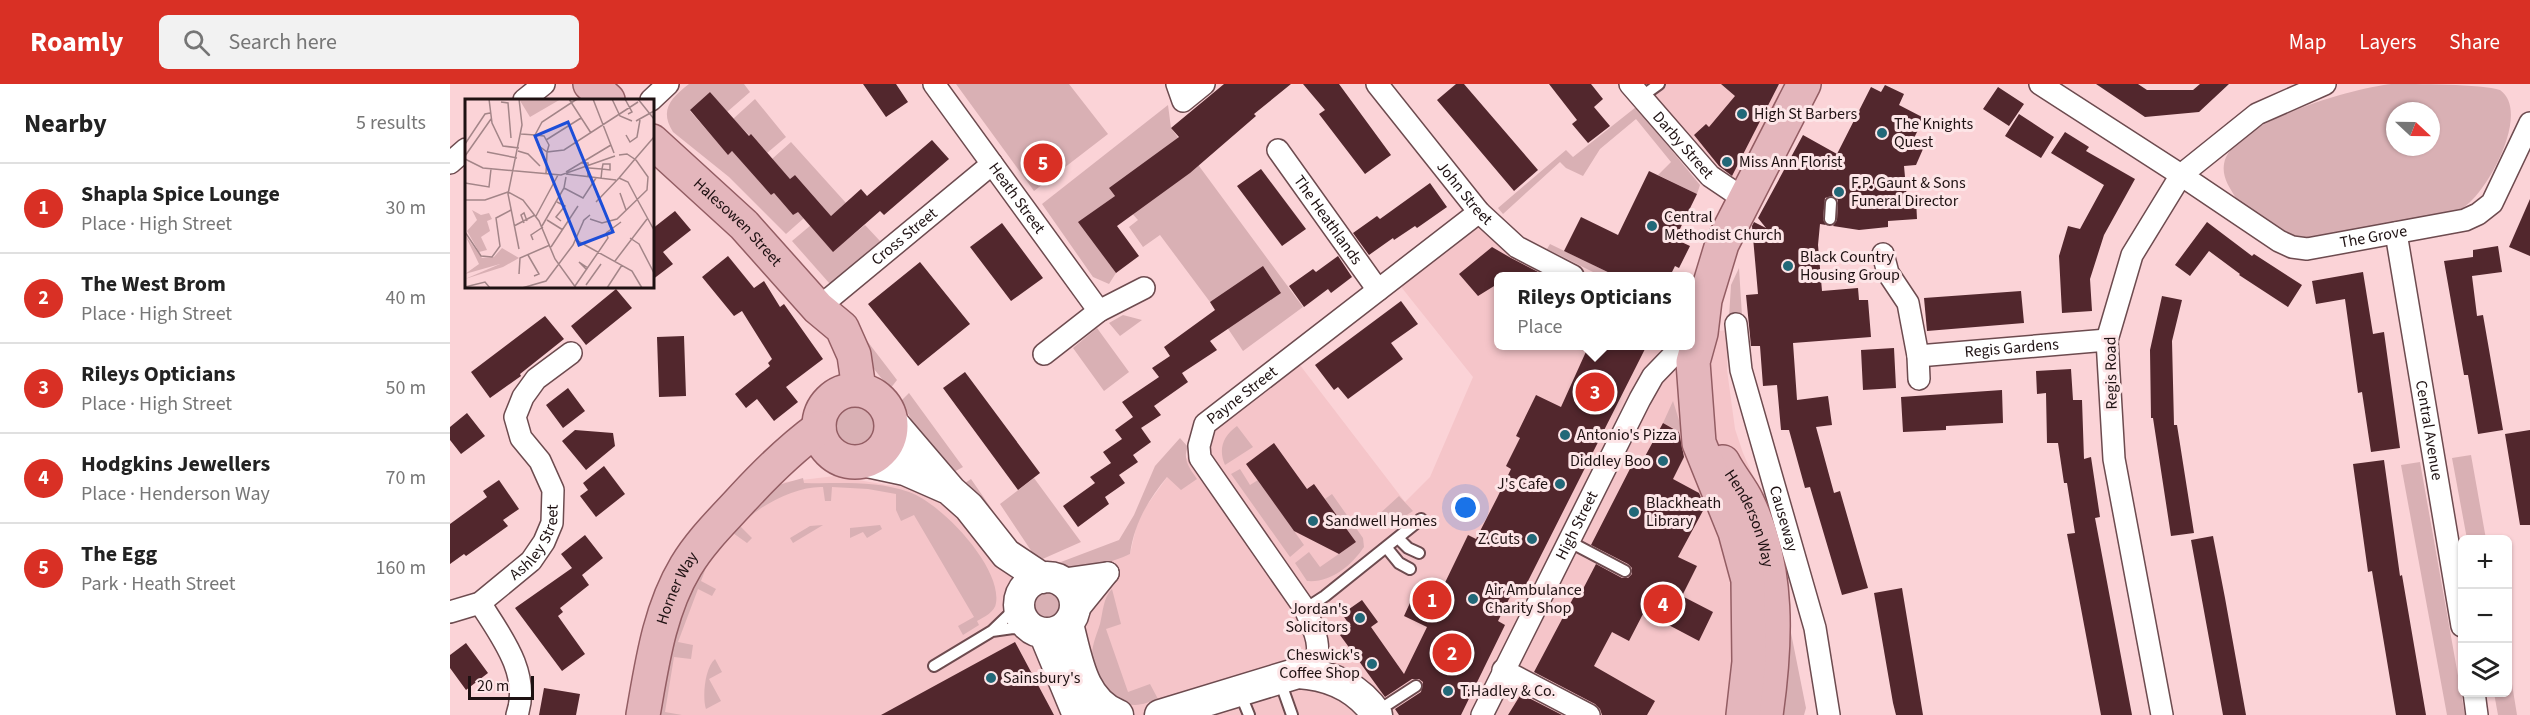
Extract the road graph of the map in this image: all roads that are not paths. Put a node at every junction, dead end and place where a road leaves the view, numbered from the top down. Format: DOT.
graph roads {
  1 [pos="544,84"];
  2 [pos="590,84"];
  3 [pos="668,84"];
  4 [pos="934,84"];
  5 [pos="1177,84"];
  6 [pos="1204,84"];
  7 [pos="1377,84"];
  8 [pos="1659,84"];
  9 [pos="1804,84"];
  10 [pos="2040,84"];
  11 [pos="2325,84"];
  12 [pos="1638,94"];
  13 [pos="525,99"];
  14 [pos="607,99"];
  15 [pos="652,99"];
  16 [pos="2530,123"];
  17 [pos="654,143"];
  18 [pos="1278,150"];
  19 [pos="992,164"];
  20 [pos="2181,175"];
  21 [pos="1750,194"];
  22 [pos="1831,203"];
  23 [pos="1479,212"];
  24 [pos="1830,219"];
  25 [pos="2396,233"];
  26 [pos="1883,254"];
  27 [pos="1565,272"];
  28 [pos="1144,288"];
  29 [pos="1378,290"];
  30 [pos="818,308"];
  31 [pos="1099,311"];
  32 [pos="1736,324"];
  33 [pos="1695,330"];
  34 [pos="2107,340"];
  35 [pos="1680,350"];
  36 [pos="1692,350"];
  37 [pos="1694,350"];
  38 [pos="571,353"];
  39 [pos="1044,354"];
  40 [pos="1918,356"];
  41 [pos="1918,379"];
  42 [pos="860,389"];
  43 [pos="891,422"];
  44 [pos="824,430"];
  45 [pos="863,461"];
  46 [pos="951,491"];
  47 [pos="1421,519"];
  48 [pos="1398,538"];
  49 [pos="994,541"];
  50 [pos="1568,541"];
  51 [pos="1386,548"];
  52 [pos="1419,553"];
  53 [pos="1410,569"];
  54 [pos="1624,571"];
  55 [pos="1050,579"];
  56 [pos="2458,597"];
  57 [pos="480,603"];
  58 [pos="1020,603"];
  59 [pos="1305,609"];
  60 [pos="450,612"];
  61 [pos="1056,626"];
  62 [pos="992,631"];
  63 [pos="934,666"];
  64 [pos="1773,669"];
  65 [pos="1503,670"];
  66 [pos="1315,674"];
  67 [pos="1279,678"];
  68 [pos="1416,686"];
  69 [pos="2475,697"];
  70 [pos="1243,703"];
  71 [pos="1376,714"];
  72 [pos="517,715"];
  73 [pos="643,715"];
  74 [pos="1078,715"];
  75 [pos="1118,715"];
  76 [pos="1160,715"];
  77 [pos="1292,715"];
  78 [pos="1482,715"];
  79 [pos="1589,715"];
  80 [pos="1743,715"];
  81 [pos="1755,715"];
  82 [pos="1766,715"];
  83 [pos="1828,715"];
  84 [pos="2162,715"];
  85 [pos="2477,715"];
  1 -- 13 [label="street"];
  2 -- 14 [label="main road"];
  3 -- 15 [label="street"];
  4 -- 19 [label="street, Heath Street"];
  5 -- 6 [label="street"];
  7 -- 23 [label="street, John Street"];
  8 -- 12 [label="lane"];
  9 -- 21 [label="main road"];
  10 -- 20 [label="street"];
  11 -- 20 [label="street"];
  12 -- 21 [label="street, Darby Street"];
  16 -- 25 [label="street, The Grove"];
  17 -- 30 [label="main road, Halesowen Street"];
  18 -- 29 [label="street, The Heathlands"];
  19 -- 30 [label="street, Cross Street"];
  19 -- 31 [label="street, Heath Street"];
  20 -- 25 [label="street, The Grove"];
  20 -- 34 [label="street, Regis Road"];
  21 -- 33 [label="main road"];
  22 -- 24 [label="lane"];
  23 -- 27 [label="street, John Street"];
  23 -- 29 [label="street, Payne Street"];
  25 -- 56 [label="street, Central Avenue"];
  26 -- 40 [label="street"];
  28 -- 31 [label="street"];
  29 -- 59 [label="street, Payne Street"];
  30 -- 42 [label="main road, Halesowen Street"];
  30 -- 44 [label="main road, Halesowen Street"];
  31 -- 39 [label="street"];
  32 -- 83 [label="street, Causeway"];
  34 -- 40 [label="street, Regis Gardens"];
  34 -- 84 [label="street, Regis Road"];
  35 -- 50 [label="street, High Street"];
  36 -- 80 [label="main road, Henderson Way"];
  37 -- 64 [label="main road, Henderson Way"];
  38 -- 57 [label="street, Ashley Street"];
  40 -- 41 [label="street"];
  42 -- 43 [label="main road"];
  42 -- 44 [label="main road"];
  43 -- 45 [label="main road"];
  43 -- 46 [label="street"];
  44 -- 45 [label="main road"];
  44 -- 73 [label="main road, Horner Way"];
  45 -- 46 [label="street"];
  46 -- 49 [label="street"];
  47 -- 48 [label="lane"];
  48 -- 51 [label="lane"];
  48 -- 52 [label="lane"];
  49 -- 55 [label="street"];
  49 -- 58 [label="street"];
  50 -- 54 [label="lane"];
  50 -- 65 [label="street, High Street"];
  51 -- 53 [label="lane"];
  51 -- 59 [label="lane"];
  55 -- 58 [label="street"];
  55 -- 61 [label="street"];
  55 -- 61 [label="street"];
  57 -- 60 [label="street"];
  57 -- 72 [label="street"];
  58 -- 61 [label="street"];
  58 -- 62 [label="lane"];
  59 -- 66 [label="street, Payne Street"];
  61 -- 62 [label="lane"];
  61 -- 74 [label="street"];
  61 -- 75 [label="street"];
  62 -- 63 [label="lane"];
  64 -- 81 [label="street, Henderson Way"];
  64 -- 82 [label="main road, Henderson Way"];
  65 -- 78 [label="street, High Street"];
  65 -- 79 [label="street"];
  66 -- 67 [label="street"];
  66 -- 71 [label="street"];
  67 -- 70 [label="street"];
  67 -- 77 [label="lane"];
  68 -- 71 [label="lane"];
  69 -- 85 [label="street"];
  70 -- 76 [label="street"];
}
